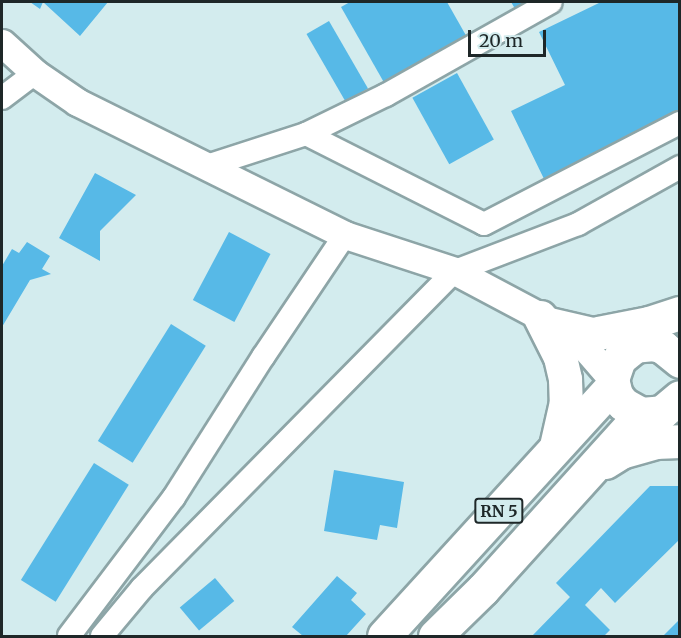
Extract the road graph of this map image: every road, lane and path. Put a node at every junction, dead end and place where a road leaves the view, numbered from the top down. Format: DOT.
graph roads {
  1 [pos="550,2"];
  2 [pos="2,43"];
  3 [pos="34,73"];
  4 [pos="2,98"];
  5 [pos="680,123"];
  6 [pos="306,134"];
  7 [pos="207,166"];
  8 [pos="680,167"];
  9 [pos="345,235"];
  10 [pos="454,271"];
  11 [pos="680,314"];
  12 [pos="544,319"];
  13 [pos="597,333"];
  14 [pos="649,344"];
  15 [pos="680,361"];
  16 [pos="613,382"];
  17 [pos="679,398"];
  18 [pos="641,414"];
  19 [pos="680,441"];
  20 [pos="556,446"];
  21 [pos="591,471"];
  22 [pos="69,636"];
  23 [pos="102,636"];
  24 [pos="384,636"];
  25 [pos="435,636"];
  1 -- 6 [label="street"];
  2 -- 3 [label="street"];
  3 -- 4 [label="street"];
  3 -- 7 [label="street"];
  5 -- 6 [label="street"];
  6 -- 7 [label="street"];
  7 -- 9 [label="street"];
  8 -- 10 [label="street"];
  9 -- 10 [label="street"];
  9 -- 22 [label="street"];
  10 -- 12 [label="street"];
  10 -- 23 [label="street"];
  11 -- 13 [label="main road"];
  11 -- 14 [label="main road"];
  12 -- 13 [label="street"];
  12 -- 16 [label="street"];
  12 -- 20 [label="main road, RN 5"];
  13 -- 14 [label="street"];
  14 -- 15 [label="main road"];
  14 -- 16 [label="main road"];
  16 -- 18 [label="main road"];
  16 -- 20 [label="main road, RN 5"];
  17 -- 18 [label="main road"];
  18 -- 21 [label="main road, RN 5"];
  19 -- 21 [label="main road, RN 5"];
  20 -- 24 [label="main road, RN 5"];
  21 -- 25 [label="main road, RN 5"];
}
